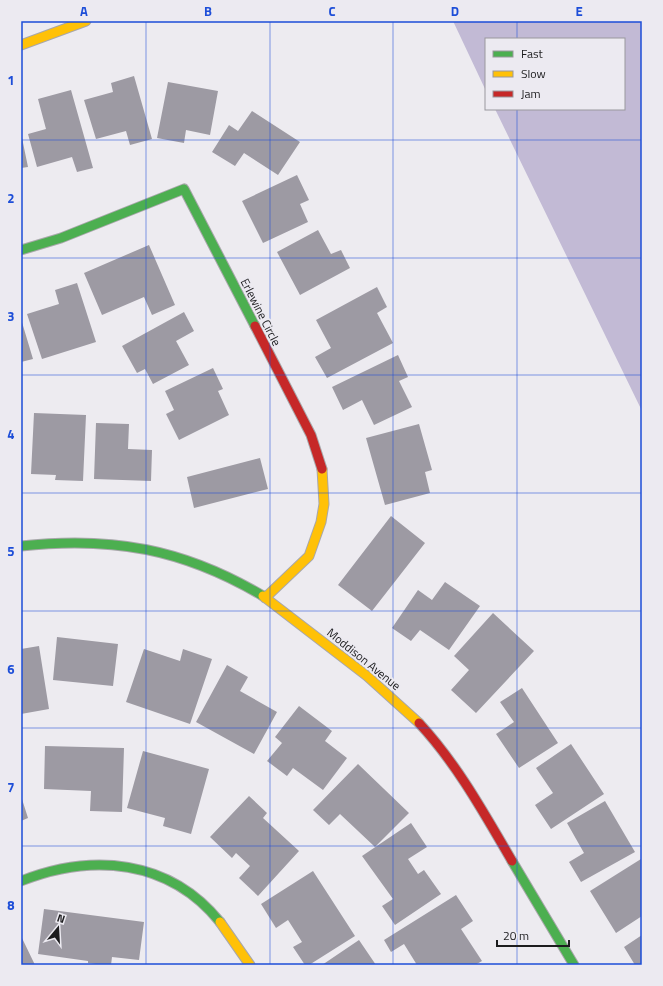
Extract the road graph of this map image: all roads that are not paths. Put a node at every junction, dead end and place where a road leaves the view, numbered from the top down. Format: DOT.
graph roads {
  1 [pos="86,21"];
  2 [pos="21,45"];
  3 [pos="21,250"];
  4 [pos="21,546"];
  5 [pos="265,598"];
  6 [pos="21,881"];
  7 [pos="250,965"];
  8 [pos="574,965"];
  1 -- 2 [label="main road"];
  3 -- 5 [label="main road, Erlewine Circle"];
  4 -- 5 [label="main road, Moddison Avenue"];
  5 -- 8 [label="main road, Moddison Avenue"];
  6 -- 7 [label="main road"];
}
